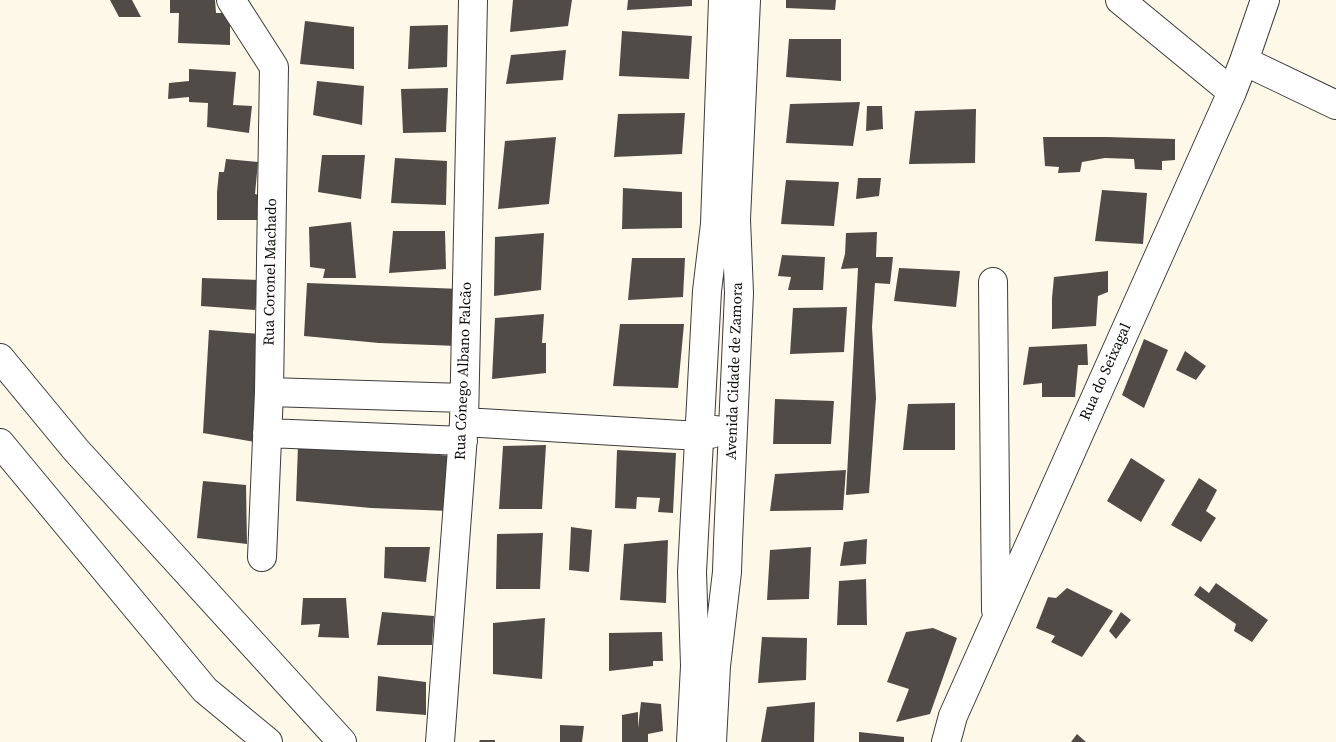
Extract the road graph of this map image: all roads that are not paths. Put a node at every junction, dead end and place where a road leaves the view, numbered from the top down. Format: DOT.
graph roads {
  1 [pos="231,0"];
  2 [pos="473,0"];
  3 [pos="723,0"];
  4 [pos="746,0"];
  5 [pos="1120,0"];
  6 [pos="1265,0"];
  7 [pos="1244,61"];
  8 [pos="1232,92"];
  9 [pos="1336,105"];
  10 [pos="992,282"];
  11 [pos="737,335"];
  12 [pos="0,358"];
  13 [pos="269,392"];
  14 [pos="463,420"];
  15 [pos="267,434"];
  16 [pos="699,436"];
  17 [pos="0,444"];
  18 [pos="728,542"];
  19 [pos="262,557"];
  20 [pos="996,618"];
  21 [pos="268,742"];
  22 [pos="342,742"];
  23 [pos="440,742"];
  24 [pos="691,742"];
  25 [pos="712,742"];
  26 [pos="946,742"];
  1 -- 13 [label="street, Rua Coronel Machado"];
  2 -- 14 [label="street, Rua Cónego Albano Falcão"];
  3 -- 16 [label="street, Avenida Cidade de Zamora"];
  4 -- 11 [label="street, Avenida Cidade de Zamora"];
  5 -- 8 [label="street"];
  6 -- 7 [label="street, Rua do Seixagal"];
  7 -- 8 [label="street, Rua do Seixagal"];
  7 -- 9 [label="street"];
  8 -- 20 [label="street, Rua do Seixagal"];
  10 -- 20 [label="street"];
  11 -- 16 [label="street"];
  11 -- 18 [label="street, Avenida Cidade de Zamora"];
  12 -- 22 [label="street"];
  13 -- 14 [label="street"];
  13 -- 15 [label="street, Rua Coronel Machado"];
  14 -- 15 [label="street"];
  14 -- 16 [label="street"];
  14 -- 23 [label="street, Rua Cónego Albano Falcão"];
  15 -- 19 [label="street, Rua Coronel Machado"];
  16 -- 18 [label="street"];
  16 -- 24 [label="street, Avenida Cidade de Zamora"];
  17 -- 21 [label="street"];
  18 -- 25 [label="street, Avenida Cidade de Zamora"];
  20 -- 26 [label="street, Rua do Seixagal"];
}
